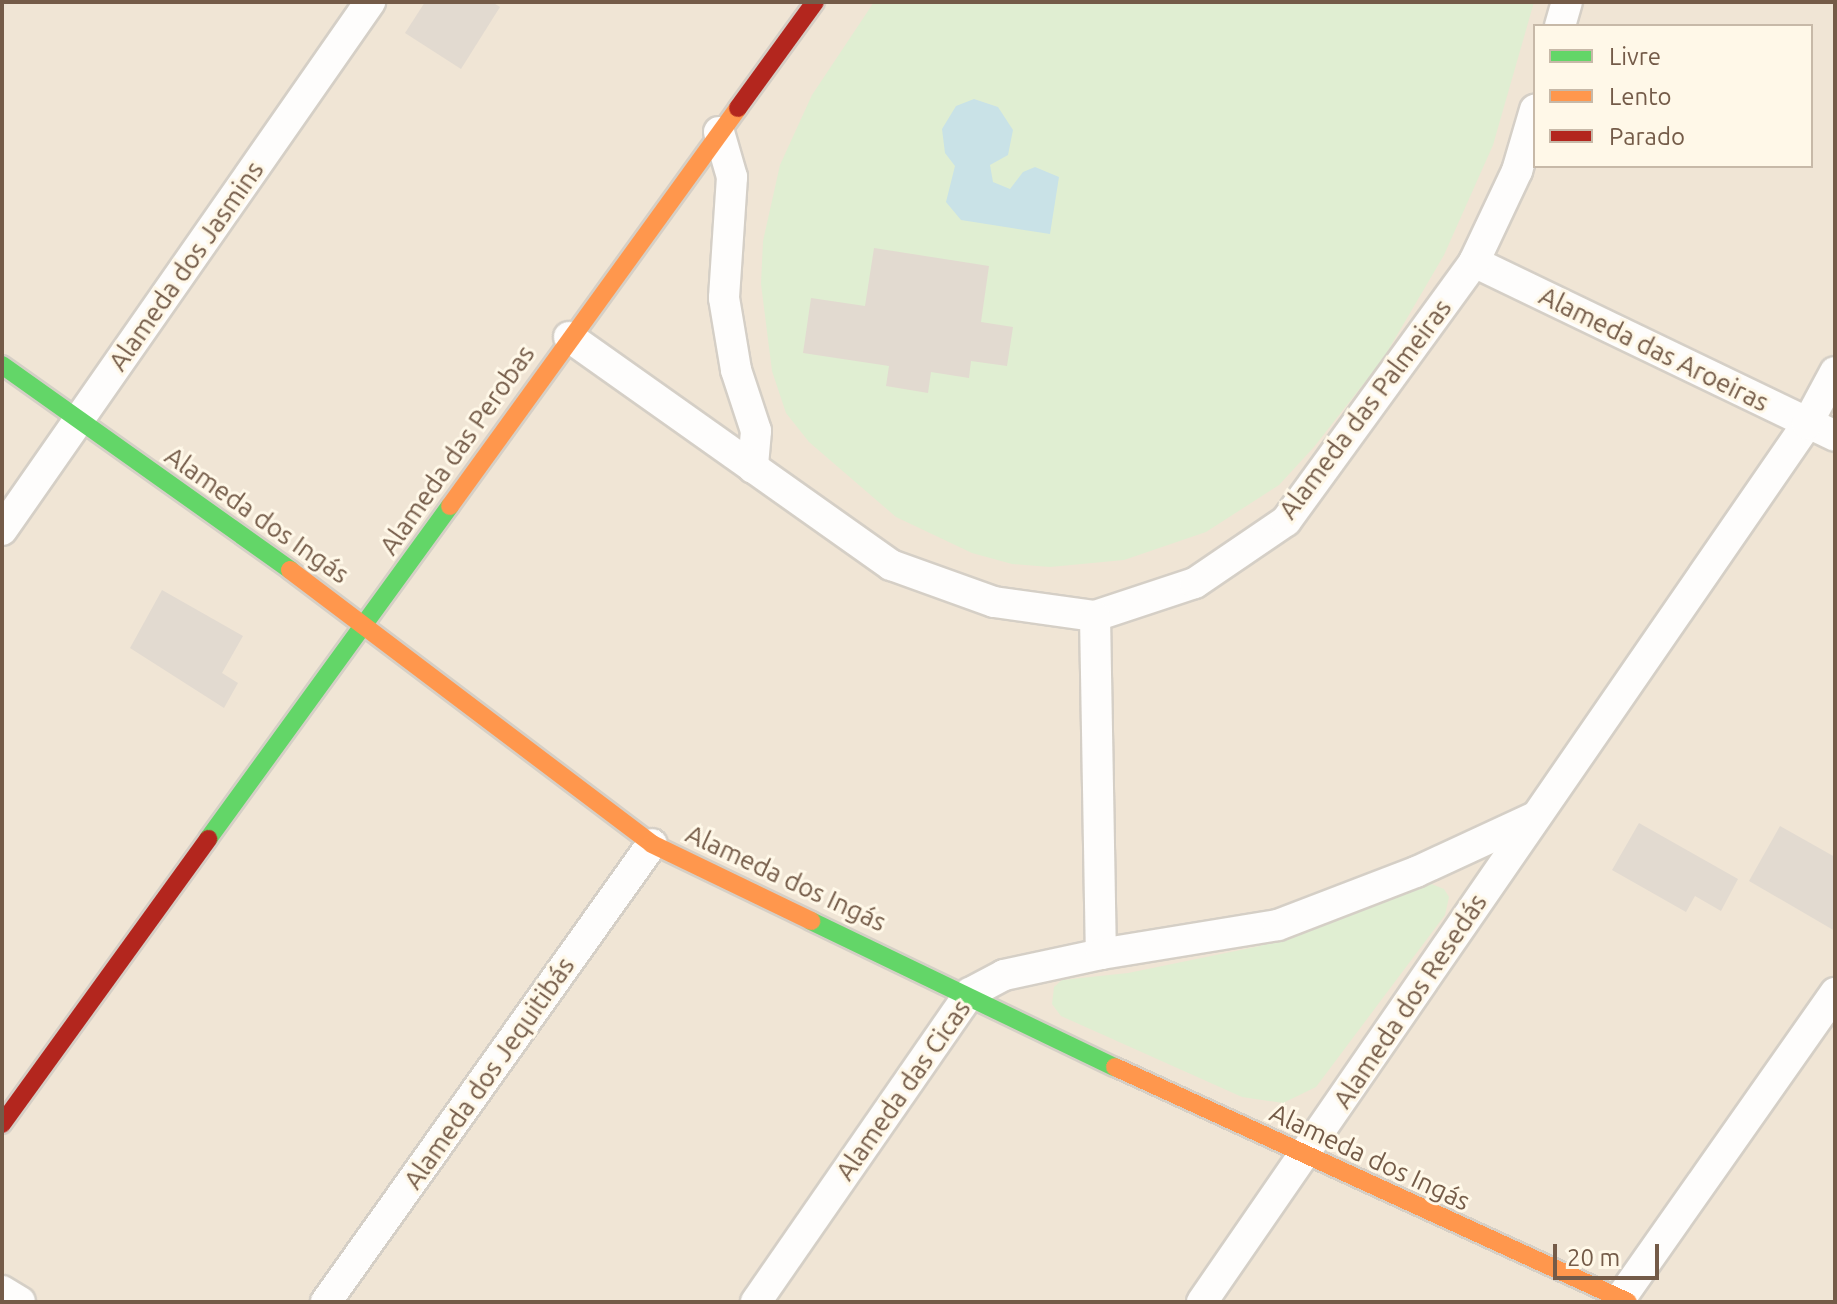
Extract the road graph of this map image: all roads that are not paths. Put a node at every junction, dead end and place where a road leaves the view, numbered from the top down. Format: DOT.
graph roads {
  1 [pos="370,2"];
  2 [pos="815,2"];
  3 [pos="1567,2"];
  4 [pos="1561,24"];
  5 [pos="1533,117"];
  6 [pos="719,132"];
  7 [pos="1474,262"];
  8 [pos="569,337"];
  9 [pos="2,365"];
  10 [pos="1835,372"];
  11 [pos="78,421"];
  12 [pos="1807,424"];
  13 [pos="1835,436"];
  14 [pos="753,468"];
  15 [pos="2,530"];
  16 [pos="1095,616"];
  17 [pos="365,623"];
  18 [pos="1535,817"];
  19 [pos="652,844"];
  20 [pos="1101,954"];
  21 [pos="970,993"];
  22 [pos="1835,993"];
  23 [pos="2,1124"];
  24 [pos="1303,1157"];
  25 [pos="2,1291"];
  26 [pos="1622,1301"];
  27 [pos="20,1302"];
  28 [pos="326,1302"];
  29 [pos="756,1302"];
  30 [pos="1202,1302"];
  1 -- 11 [label="street, Alameda dos Jasmins"];
  2 -- 6 [label="street, Alameda das Perobas"];
  3 -- 4 [label="street"];
  5 -- 7 [label="street, Alameda das Palmeiras"];
  6 -- 8 [label="street, Alameda das Perobas"];
  6 -- 14 [label="street"];
  7 -- 12 [label="street, Alameda das Aroeiras"];
  7 -- 16 [label="street, Alameda das Palmeiras"];
  8 -- 14 [label="street, Alameda das Palmeiras"];
  8 -- 17 [label="street, Alameda das Perobas"];
  9 -- 11 [label="street, Alameda dos Ingás"];
  10 -- 12 [label="street, Alameda dos Resedás"];
  11 -- 15 [label="street, Alameda dos Jasmins"];
  11 -- 17 [label="street, Alameda dos Ingás"];
  12 -- 13 [label="street, Alameda das Aroeiras"];
  12 -- 18 [label="street, Alameda dos Resedás"];
  14 -- 16 [label="street, Alameda das Palmeiras"];
  16 -- 20 [label="street"];
  17 -- 19 [label="street, Alameda dos Ingás"];
  17 -- 23 [label="street, Alameda das Perobas"];
  18 -- 20 [label="street, Alameda dos Resedás"];
  18 -- 24 [label="street, Alameda dos Resedás"];
  19 -- 21 [label="street, Alameda dos Ingás"];
  19 -- 28 [label="street, Alameda dos Jequitibás"];
  20 -- 21 [label="street, Alameda das Cicas"];
  21 -- 24 [label="street, Alameda dos Ingás"];
  21 -- 29 [label="street, Alameda das Cicas"];
  22 -- 26 [label="street"];
  24 -- 26 [label="street, Alameda dos Ingás"];
  24 -- 30 [label="street, Alameda dos Resedás"];
  25 -- 27 [label="street"];
}
